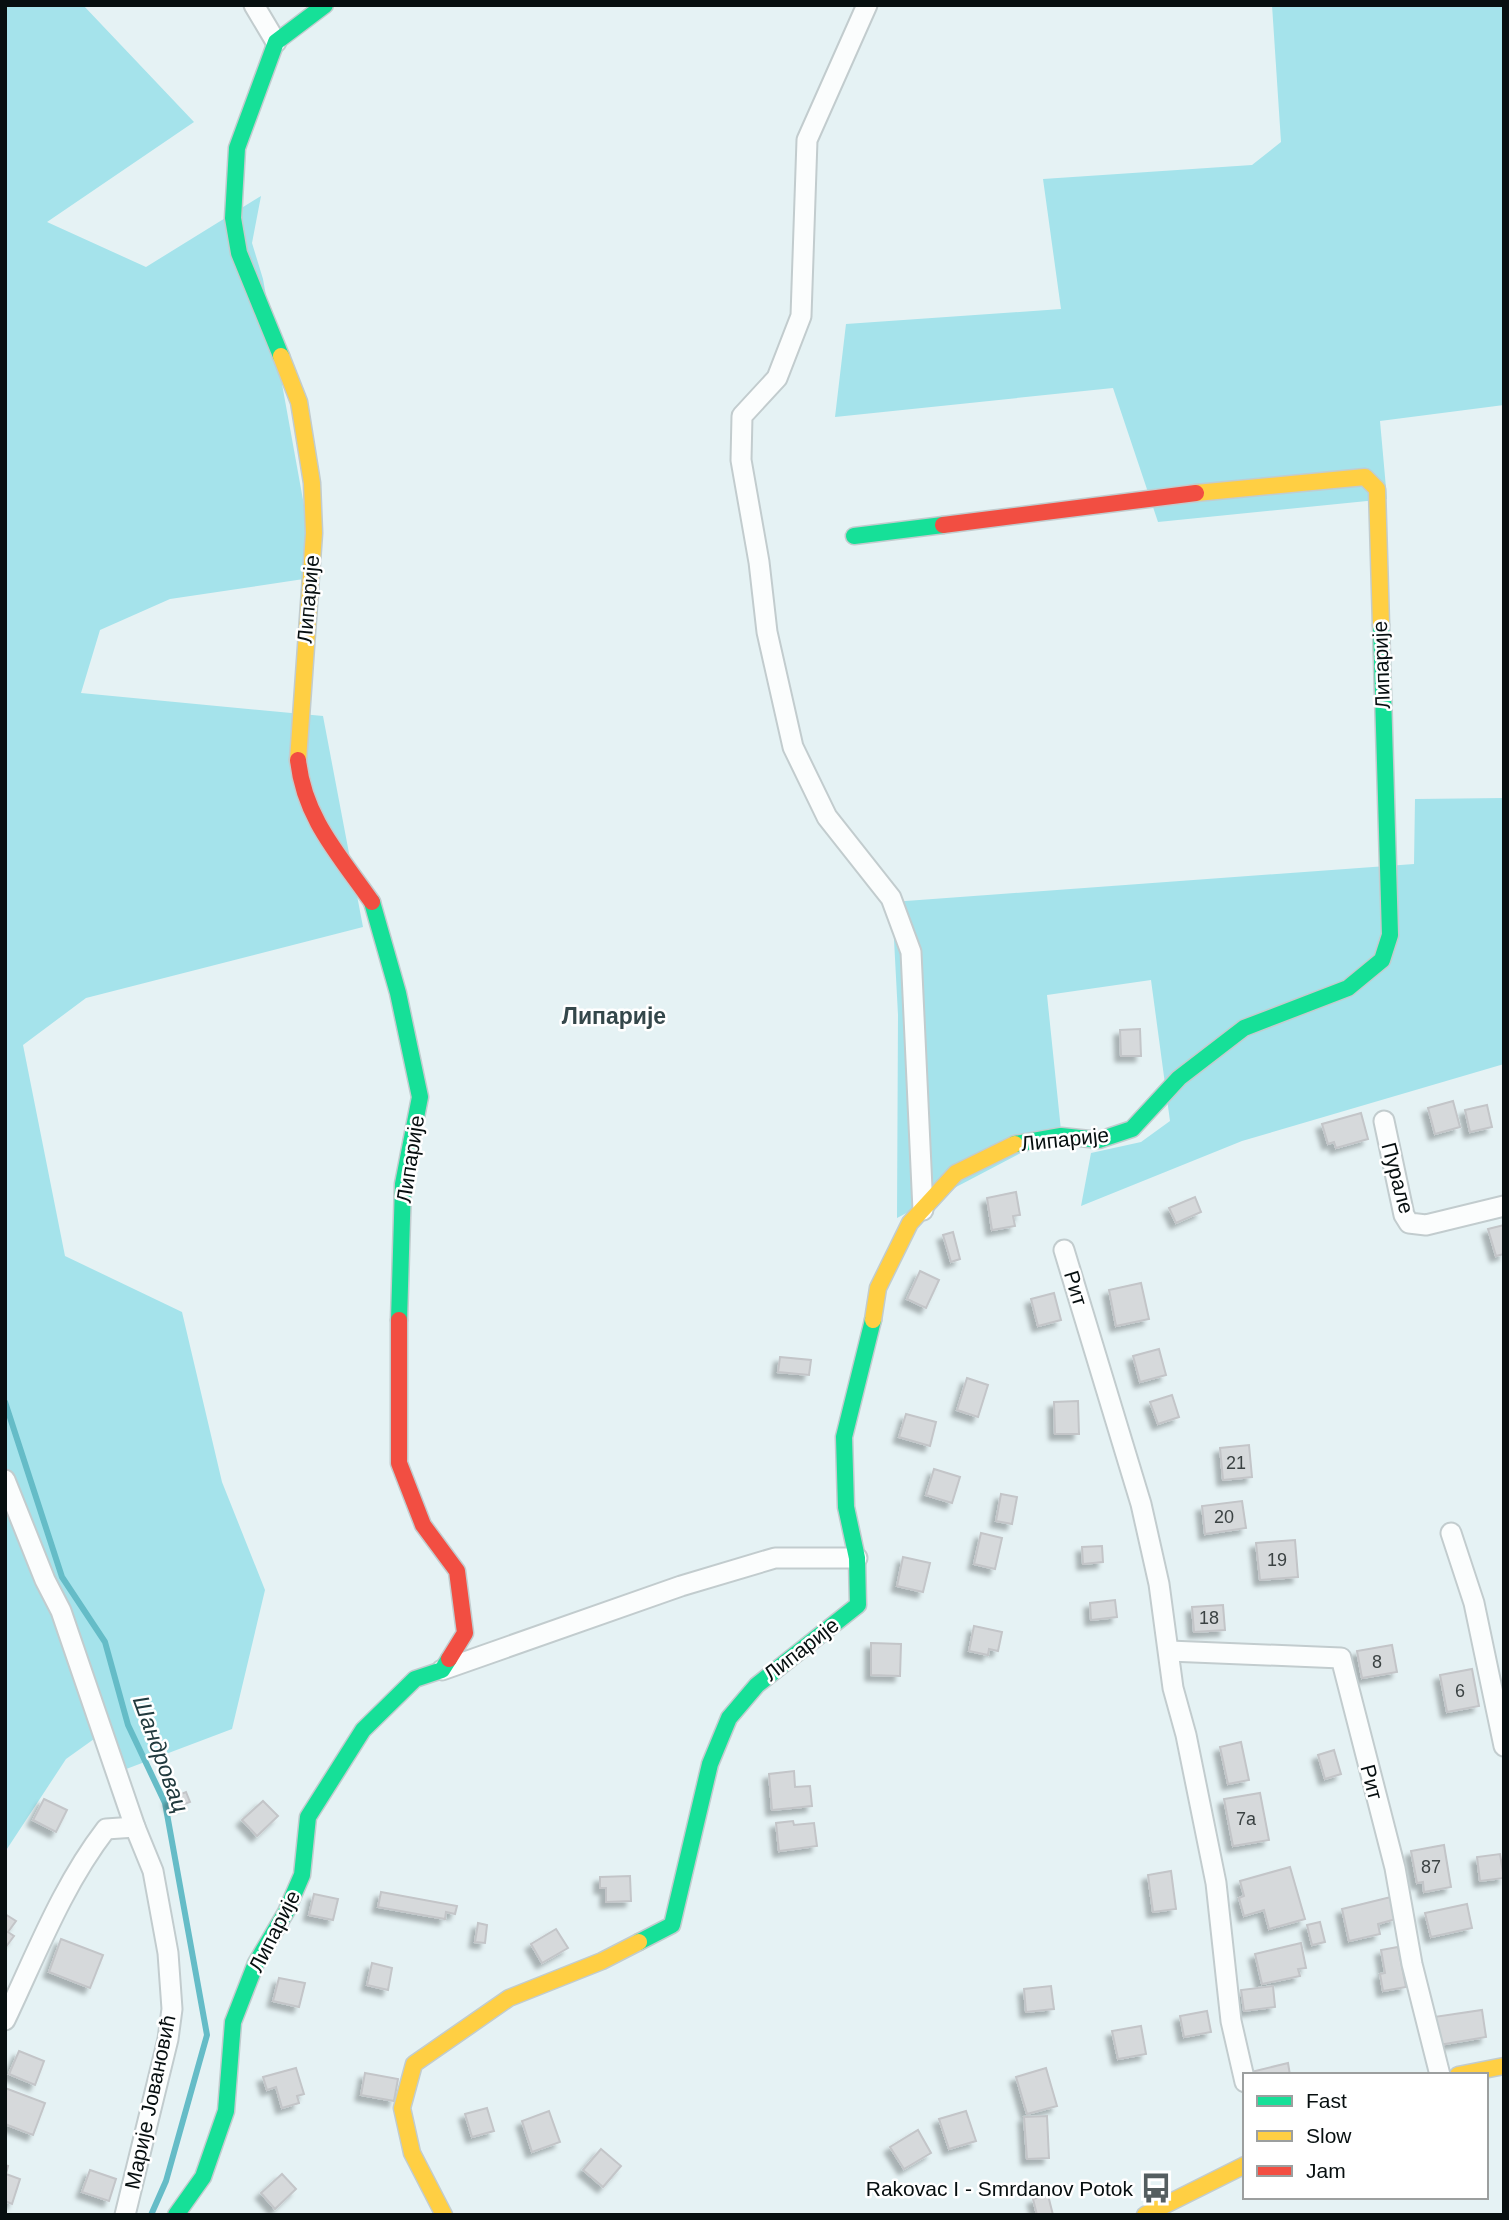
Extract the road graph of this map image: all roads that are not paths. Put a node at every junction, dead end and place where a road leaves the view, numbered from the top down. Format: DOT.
graph roads {
  1 [pos="254,5"];
  2 [pos="325,5"];
  3 [pos="867,5"];
  4 [pos="276,41"];
  5 [pos="854,536"];
  6 [pos="1384,1121"];
  7 [pos="1504,1206"];
  8 [pos="923,1209"];
  9 [pos="1064,1250"];
  10 [pos="5,1480"];
  11 [pos="1451,1533"];
  12 [pos="857,1558"];
  13 [pos="1169,1651"];
  14 [pos="442,1670"];
  15 [pos="1504,1746"];
  16 [pos="135,1827"];
  17 [pos="5,2021"];
  18 [pos="1504,2066"];
  19 [pos="1243,2073"];
  20 [pos="1439,2073"];
  21 [pos="1468,2073"];
  22 [pos="1243,2166"];
  23 [pos="125,2215"];
  24 [pos="176,2215"];
  25 [pos="444,2215"];
  26 [pos="1145,2215"];
  1 -- 4 [label="street"];
  2 -- 4 [label="street"];
  3 -- 8 [label="street"];
  4 -- 14 [label="street, Липарије"];
  5 -- 8 [label="street, Липарије"];
  6 -- 7 [label="street, Пурале"];
  8 -- 12 [label="street, Липарије"];
  9 -- 13 [label="street, Рит"];
  10 -- 16 [label="street, Марије Јовановић"];
  11 -- 15 [label="street"];
  12 -- 14 [label="street"];
  12 -- 25 [label="street, Липарије"];
  13 -- 19 [label="street, Рит"];
  13 -- 20 [label="street, Рит"];
  14 -- 24 [label="street, Липарије"];
  16 -- 17 [label="street"];
  16 -- 23 [label="street, Марије Јовановић"];
  18 -- 21 [label="street"];
  22 -- 26 [label="street"];
}
